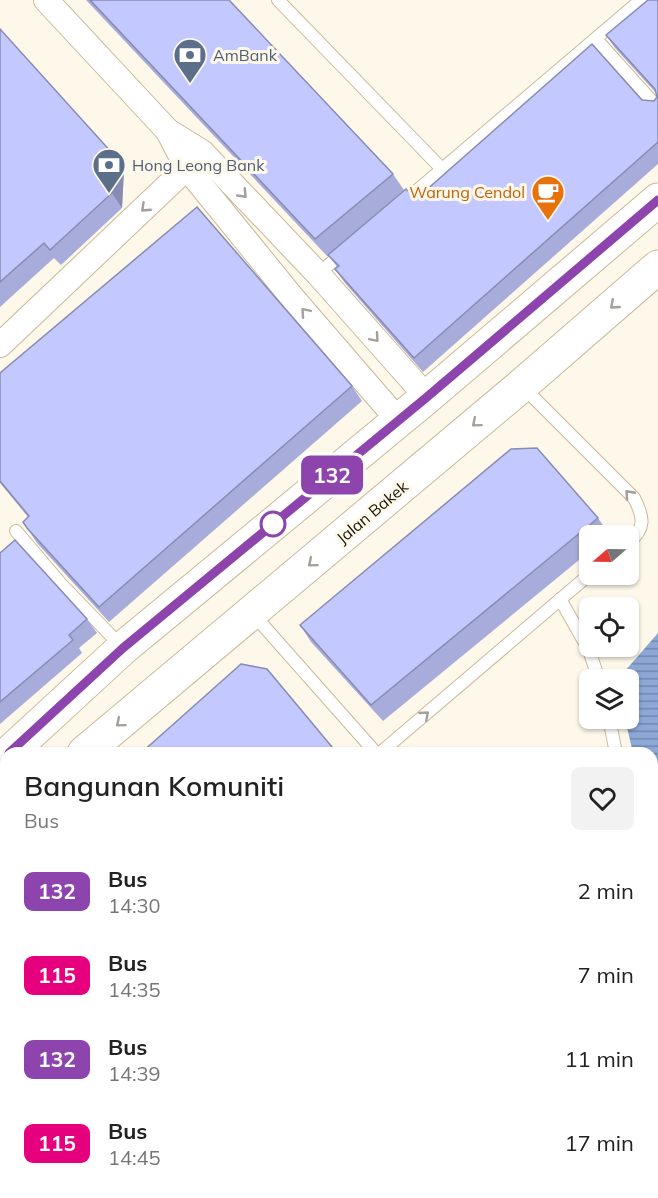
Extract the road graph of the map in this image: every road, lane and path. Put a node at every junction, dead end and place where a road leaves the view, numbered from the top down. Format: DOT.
graph roads {
  1 [pos="46,0"];
  2 [pos="278,0"];
  3 [pos="641,0"];
  4 [pos="596,39"];
  5 [pos="658,108"];
  6 [pos="195,160"];
  7 [pos="442,169"];
  8 [pos="658,200"];
  9 [pos="389,214"];
  10 [pos="354,244"];
  11 [pos="658,267"];
  12 [pos="318,274"];
  13 [pos="0,345"];
  14 [pos="521,386"];
  15 [pos="427,397"];
  16 [pos="399,420"];
  17 [pos="16,531"];
  18 [pos="639,531"];
  19 [pos="579,583"];
  20 [pos="560,599"];
  21 [pos="252,613"];
  22 [pos="123,648"];
  23 [pos="596,669"];
  24 [pos="611,729"];
  25 [pos="16,747"];
  26 [pos="91,747"];
  27 [pos="373,747"];
  28 [pos="385,747"];
  29 [pos="615,747"];
  1 -- 6 [label="street"];
  2 -- 7 [label="lane"];
  3 -- 4 [label="lane"];
  4 -- 5 [label="lane"];
  4 -- 7 [label="lane"];
  6 -- 12 [label="street, one-way"];
  6 -- 13 [label="street, one-way"];
  16 -- 6 [label="street, one-way"];
  7 -- 9 [label="lane"];
  8 -- 15 [label="highway"];
  10 -- 12 [label="lane"];
  11 -- 14 [label="highway, Jalan Bakek, one-way"];
  12 -- 15 [label="street, one-way"];
  18 -- 14 [label="lane, one-way"];
  14 -- 21 [label="highway, Jalan Bakek, one-way"];
  15 -- 16 [label="highway"];
  16 -- 22 [label="highway"];
  17 -- 22 [label="lane"];
  19 -- 20 [label="lane"];
  20 -- 23 [label="lane"];
  28 -- 20 [label="lane, one-way"];
  21 -- 26 [label="highway, Jalan Bakek, one-way"];
  21 -- 27 [label="lane"];
  22 -- 25 [label="highway"];
  24 -- 29 [label="lane"];
}
